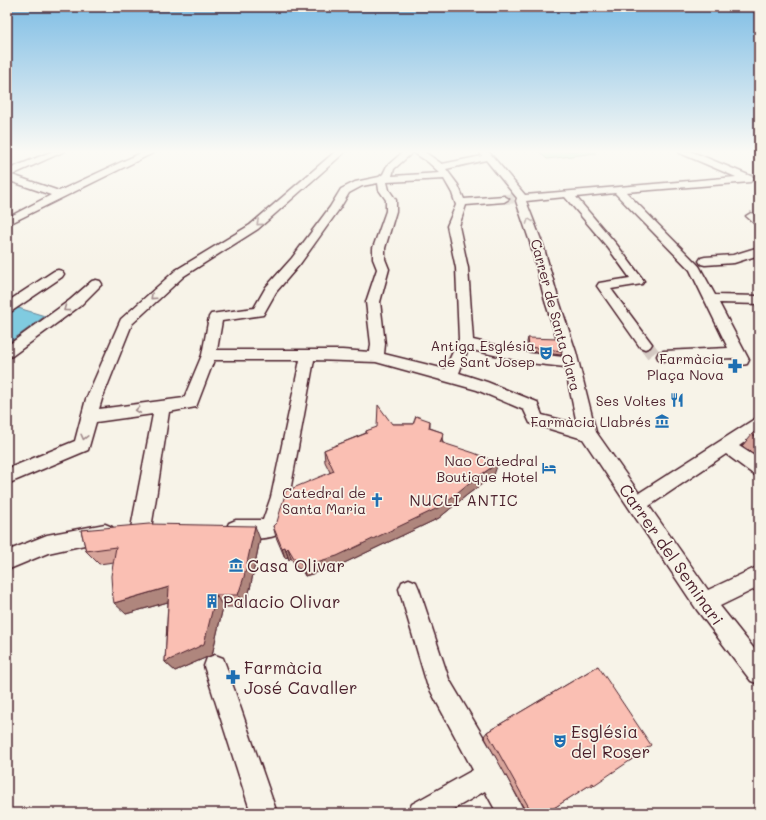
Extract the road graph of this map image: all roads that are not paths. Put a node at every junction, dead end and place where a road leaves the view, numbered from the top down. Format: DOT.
graph roads {
  1 [pos="43,189"];
  2 [pos="72,189"];
  3 [pos="297,189"];
  4 [pos="348,189"];
  5 [pos="384,189"];
  6 [pos="454,189"];
  7 [pos="515,189"];
  8 [pos="627,189"];
  9 [pos="618,190"];
  10 [pos="568,194"];
  11 [pos="60,195"];
  12 [pos="522,198"];
  13 [pos="504,199"];
  14 [pos="461,202"];
  15 [pos="7,222"];
  16 [pos="759,251"];
  17 [pos="695,261"];
  18 [pos="58,274"];
  19 [pos="96,284"];
  20 [pos="710,299"];
  21 [pos="759,300"];
  22 [pos="7,308"];
  23 [pos="463,343"];
  24 [pos="7,353"];
  25 [pos="209,355"];
  26 [pos="308,355"];
  27 [pos="376,357"];
  28 [pos="572,363"];
  29 [pos="450,376"];
  30 [pos="162,407"];
  31 [pos="89,417"];
  32 [pos="759,424"];
  33 [pos="589,434"];
  34 [pos="727,446"];
  35 [pos="759,469"];
  36 [pos="7,477"];
  37 [pos="637,504"];
  38 [pos="217,529"];
  39 [pos="7,561"];
  40 [pos="759,576"];
  41 [pos="409,589"];
  42 [pos="704,603"];
  43 [pos="215,666"];
  44 [pos="759,673"];
  45 [pos="490,774"];
  46 [pos="264,813"];
  47 [pos="421,813"];
  48 [pos="512,813"];
  1 -- 11 [label="street"];
  2 -- 11 [label="street"];
  3 -- 31 [label="street, one-way"];
  4 -- 25 [label="street"];
  5 -- 27 [label="street"];
  6 -- 14 [label="street"];
  7 -- 12 [label="street"];
  8 -- 9 [label="street"];
  9 -- 10 [label="street"];
  9 -- 17 [label="street"];
  10 -- 12 [label="street"];
  10 -- 20 [label="street"];
  11 -- 15 [label="street"];
  28 -- 12 [label="street, Carrer de Santa Clara, one-way"];
  13 -- 14 [label="street"];
  14 -- 23 [label="street"];
  16 -- 17 [label="street"];
  17 -- 20 [label="street"];
  18 -- 22 [label="street"];
  19 -- 24 [label="street, one-way"];
  20 -- 21 [label="street"];
  23 -- 28 [label="street"];
  23 -- 29 [label="street"];
  25 -- 26 [label="street"];
  25 -- 30 [label="street"];
  26 -- 27 [label="street"];
  26 -- 38 [label="street"];
  27 -- 29 [label="street"];
  28 -- 33 [label="street, Carrer de Santa Clara"];
  29 -- 33 [label="street"];
  30 -- 31 [label="street, one-way"];
  30 -- 39 [label="street"];
  31 -- 36 [label="street, one-way"];
  32 -- 34 [label="street"];
  33 -- 37 [label="street, Carrer del Seminari"];
  34 -- 35 [label="street"];
  34 -- 37 [label="street"];
  37 -- 42 [label="street, Carrer del Seminari"];
  40 -- 42 [label="street"];
  41 -- 45 [label="street"];
  42 -- 44 [label="street, Carrer del Seminari"];
  43 -- 46 [label="street"];
  45 -- 47 [label="street"];
  45 -- 48 [label="street"];
}
